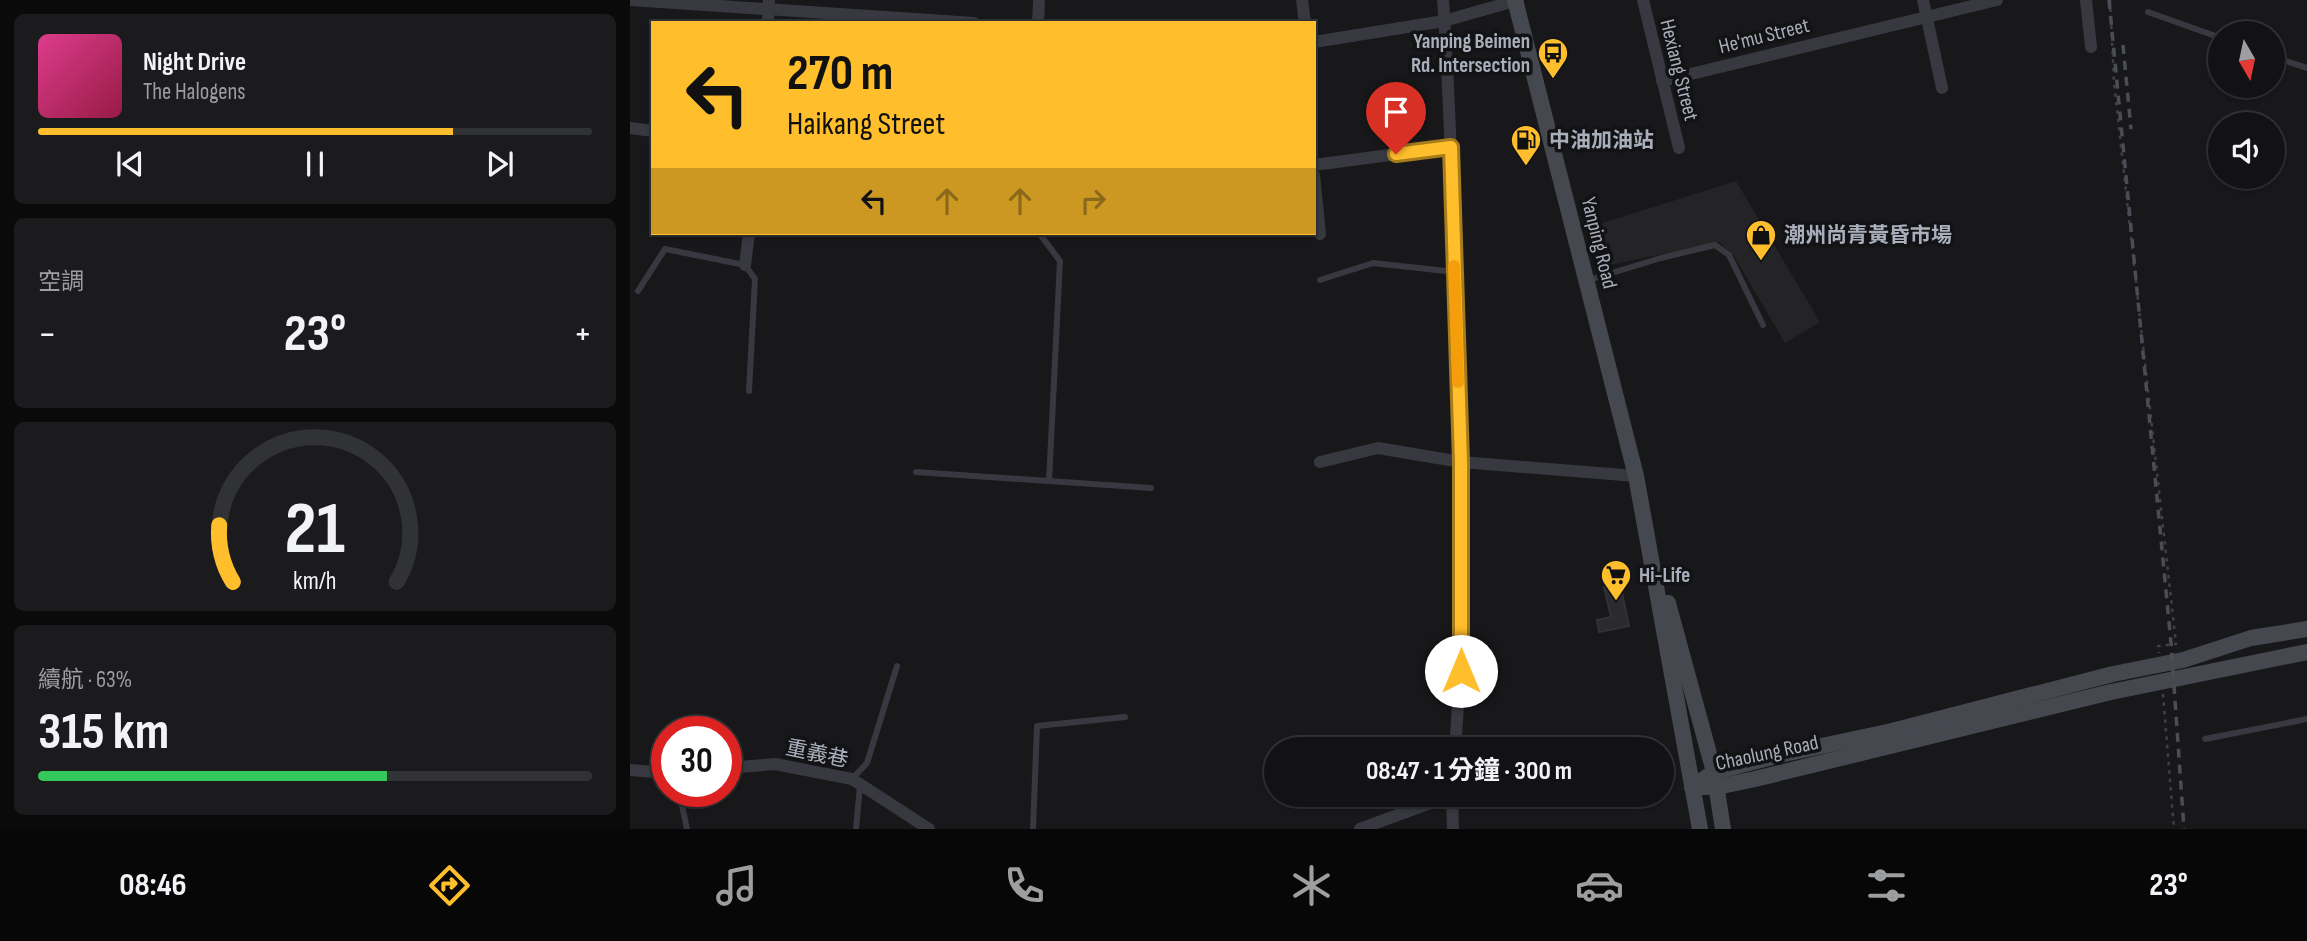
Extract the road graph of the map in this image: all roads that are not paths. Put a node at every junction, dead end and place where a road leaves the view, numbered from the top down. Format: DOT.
graph roads {
  1 [pos="630,0"];
  2 [pos="1039,0"];
  3 [pos="1302,0"];
  4 [pos="1443,0"];
  5 [pos="1516,0"];
  6 [pos="1643,0"];
  7 [pos="1923,0"];
  8 [pos="1997,0"];
  9 [pos="2086,0"];
  10 [pos="769,11"];
  11 [pos="2148,12"];
  12 [pos="1926,16"];
  13 [pos="940,21"];
  14 [pos="1038,21"];
  15 [pos="1305,21"];
  16 [pos="1444,21"];
  17 [pos="2208,33"];
  18 [pos="1316,42"];
  19 [pos="2091,47"];
  20 [pos="2286,61"];
  21 [pos="2307,68"];
  22 [pos="1662,81"];
  23 [pos="1941,88"];
  24 [pos="630,128"];
  25 [pos="651,131"];
  26 [pos="1451,147"];
  27 [pos="1679,148"];
  28 [pos="1316,165"];
  29 [pos="1316,195"];
  30 [pos="1320,234"];
  31 [pos="749,235"];
  32 [pos="1040,235"];
  33 [pos="745,265"];
  34 [pos="1455,272"];
  35 [pos="1320,280"];
  36 [pos="1587,281"];
  37 [pos="638,291"];
  38 [pos="1763,325"];
  39 [pos="749,391"];
  40 [pos="1320,462"];
  41 [pos="1461,462"];
  42 [pos="916,472"];
  43 [pos="1636,476"];
  44 [pos="1049,481"];
  45 [pos="1152,488"];
  46 [pos="1640,496"];
  47 [pos="2307,629"];
  48 [pos="2307,652"];
  49 [pos="897,666"];
  50 [pos="2161,673"];
  51 [pos="1125,717"];
  52 [pos="2307,719"];
  53 [pos="1456,737"];
  54 [pos="2205,739"];
  55 [pos="742,767"];
  56 [pos="630,770"];
  57 [pos="651,772"];
  58 [pos="856,782"];
  59 [pos="1716,786"];
  60 [pos="1692,787"];
  61 [pos="682,807"];
  62 [pos="1420,807"];
  63 [pos="1452,807"];
  64 [pos="687,829"];
  65 [pos="856,829"];
  66 [pos="929,829"];
  67 [pos="1033,829"];
  68 [pos="1360,829"];
  69 [pos="1453,829"];
  70 [pos="1700,829"];
  71 [pos="1723,829"];
  1 -- 10 [label="street"];
  2 -- 14 [label="street"];
  3 -- 15 [label="street"];
  4 -- 16 [label="street"];
  5 -- 16 [label="street"];
  5 -- 36 [label="street, Yanping Road"];
  6 -- 22 [label="street, Hexiang Street"];
  7 -- 12 [label="street"];
  8 -- 12 [label="street, He'mu Street"];
  9 -- 19 [label="street"];
  10 -- 13 [label="street"];
  11 -- 17 [label="lane"];
  12 -- 22 [label="street, He'mu Street"];
  12 -- 23 [label="street"];
  16 -- 18 [label="street"];
  16 -- 26 [label="street"];
  20 -- 21 [label="lane"];
  22 -- 27 [label="street, Hexiang Street"];
  24 -- 25 [label="street"];
  26 -- 28 [label="street"];
  26 -- 34 [label="street"];
  29 -- 30 [label="street"];
  31 -- 33 [label="street"];
  32 -- 44 [label="lane"];
  33 -- 37 [label="lane"];
  33 -- 39 [label="lane"];
  34 -- 35 [label="lane"];
  34 -- 41 [label="street"];
  36 -- 38 [label="lane"];
  36 -- 43 [label="street, Yanping Road"];
  40 -- 41 [label="street"];
  41 -- 43 [label="street"];
  41 -- 53 [label="street"];
  42 -- 44 [label="lane"];
  43 -- 46 [label="street, Yanping Road"];
  44 -- 45 [label="lane"];
  46 -- 59 [label="street, Yanping Road"];
  46 -- 60 [label="street, Yanping Road"];
  47 -- 50 [label="street, Chaolung Road"];
  48 -- 50 [label="street, Chaolung Road"];
  49 -- 58 [label="lane"];
  50 -- 59 [label="street, Chaolung Road"];
  51 -- 67 [label="lane"];
  52 -- 54 [label="lane"];
  55 -- 58 [label="street, 重義巷"];
  56 -- 57 [label="street"];
  58 -- 65 [label="lane"];
  58 -- 66 [label="street, 重義巷"];
  59 -- 60 [label="street, Chaolung Road"];
  59 -- 71 [label="street, Yanping Road"];
  60 -- 70 [label="street, Yanping Road"];
  61 -- 64 [label="lane"];
  62 -- 68 [label="street"];
  63 -- 69 [label="street"];
}
